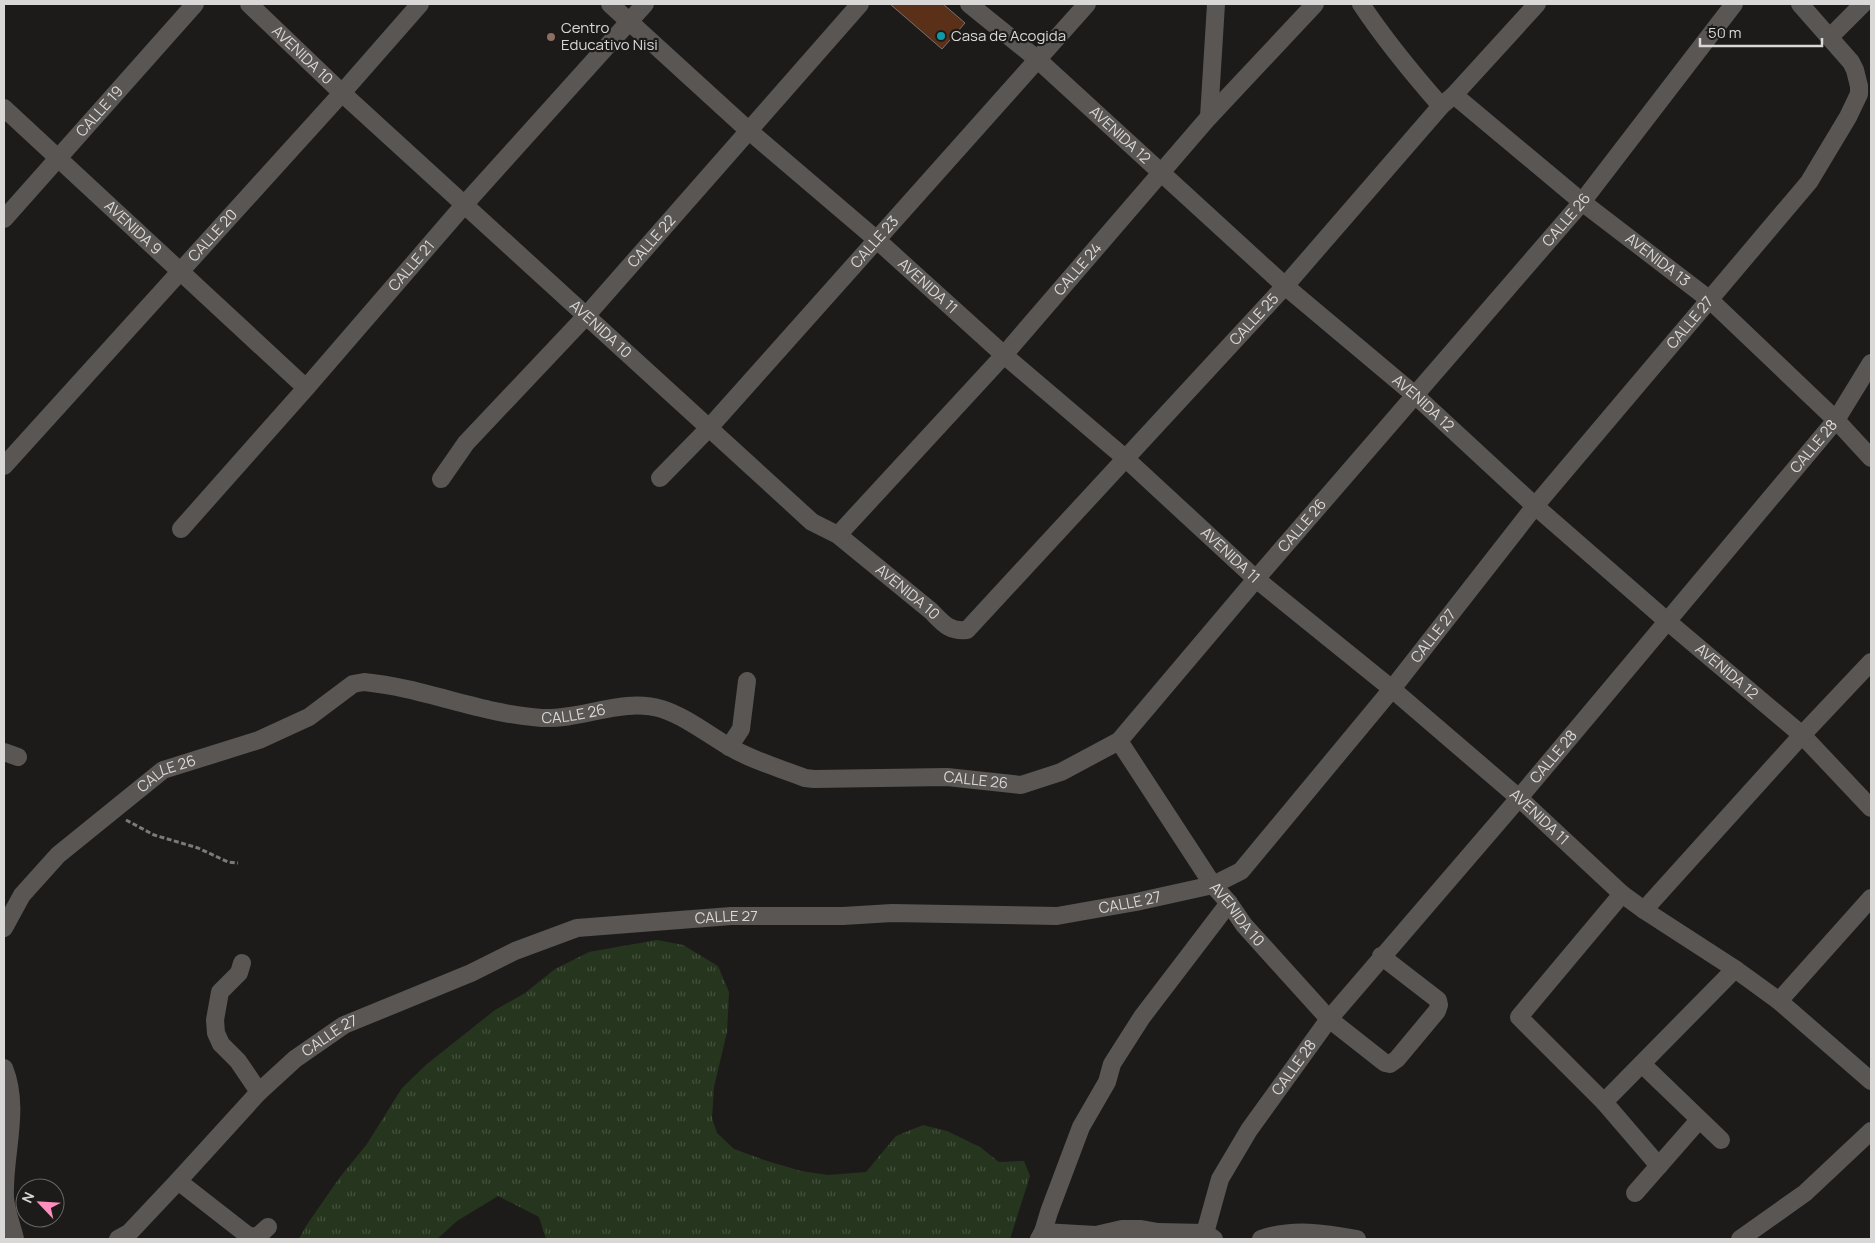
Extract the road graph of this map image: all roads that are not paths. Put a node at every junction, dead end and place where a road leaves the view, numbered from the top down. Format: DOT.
graph roads {
  1 [pos="195,4"];
  2 [pos="249,4"];
  3 [pos="420,4"];
  4 [pos="610,4"];
  5 [pos="645,4"];
  6 [pos="860,4"];
  7 [pos="969,4"];
  8 [pos="1087,4"];
  9 [pos="1216,4"];
  10 [pos="1315,4"];
  11 [pos="1361,4"];
  12 [pos="1537,4"];
  13 [pos="1800,4"];
  14 [pos="1863,4"];
  15 [pos="1728,6"];
  16 [pos="630,21"];
  17 [pos="1830,37"];
  18 [pos="1037,59"];
  19 [pos="342,92"];
  20 [pos="1448,100"];
  21 [pos="4,108"];
  22 [pos="1209,117"];
  23 [pos="748,130"];
  24 [pos="59,159"];
  25 [pos="1160,173"];
  26 [pos="1582,202"];
  27 [pos="464,205"];
  28 [pos="4,219"];
  29 [pos="877,240"];
  30 [pos="181,271"];
  31 [pos="1285,286"];
  32 [pos="1710,300"];
  33 [pos="586,316"];
  34 [pos="1004,355"];
  35 [pos="1871,363"];
  36 [pos="306,388"];
  37 [pos="1416,396"];
  38 [pos="1836,420"];
  39 [pos="708,429"];
  40 [pos="7,456"];
  41 [pos="1125,458"];
  42 [pos="1871,458"];
  43 [pos="660,478"];
  44 [pos="441,479"];
  45 [pos="1535,506"];
  46 [pos="182,529"];
  47 [pos="838,535"];
  48 [pos="1256,579"];
  49 [pos="1667,621"];
  50 [pos="967,630"];
  51 [pos="1871,662"];
  52 [pos="747,681"];
  53 [pos="1392,689"];
  54 [pos="1802,735"];
  55 [pos="1119,741"];
  56 [pos="729,747"];
  57 [pos="1519,798"];
  58 [pos="1871,808"];
  59 [pos="1213,885"];
  60 [pos="1622,894"];
  61 [pos="1871,898"];
  62 [pos="1229,903"];
  63 [pos="1644,910"];
  64 [pos="4,928"];
  65 [pos="1382,956"];
  66 [pos="242,963"];
  67 [pos="1736,969"];
  68 [pos="1779,1002"];
  69 [pos="1329,1019"];
  70 [pos="1642,1064"];
  71 [pos="4,1068"];
  72 [pos="1871,1081"];
  73 [pos="259,1092"];
  74 [pos="1604,1102"];
  75 [pos="1699,1120"];
  76 [pos="1871,1131"];
  77 [pos="1721,1140"];
  78 [pos="1659,1166"];
  79 [pos="178,1181"];
  80 [pos="1635,1193"];
  81 [pos="268,1227"];
  82 [pos="1041,1236"];
  83 [pos="1210,1236"];
  84 [pos="128,1237"];
  85 [pos="15,1239"];
  86 [pos="1261,1239"];
  87 [pos="1357,1239"];
  88 [pos="1740,1239"];
  1 -- 24 [label="street, CALLE 19"];
  2 -- 19 [label="street, AVENIDA 10"];
  3 -- 19 [label="street, CALLE 20"];
  4 -- 16 [label="street, AVENIDA 11"];
  5 -- 16 [label="street, CALLE 21"];
  6 -- 23 [label="street, CALLE 22"];
  7 -- 18 [label="street, AVENIDA 12"];
  8 -- 18 [label="street, CALLE 23"];
  9 -- 22 [label="street"];
  10 -- 22 [label="street, CALLE 24"];
  11 -- 20 [label="street, AVENIDA 13"];
  12 -- 20 [label="street, CALLE 25"];
  13 -- 17 [label="street"];
  14 -- 17 [label="street"];
  15 -- 26 [label="street, CALLE 26"];
  16 -- 23 [label="street, AVENIDA 11"];
  16 -- 27 [label="street, CALLE 21"];
  17 -- 32 [label="street, CALLE 27"];
  18 -- 25 [label="street, AVENIDA 12"];
  18 -- 29 [label="street, CALLE 23"];
  19 -- 27 [label="street, AVENIDA 10"];
  19 -- 30 [label="street, CALLE 20"];
  20 -- 26 [label="street, AVENIDA 13"];
  20 -- 31 [label="street, CALLE 25"];
  21 -- 24 [label="street, AVENIDA 9"];
  22 -- 25 [label="street, CALLE 24"];
  23 -- 29 [label="street, AVENIDA 11"];
  23 -- 33 [label="street, CALLE 22"];
  24 -- 28 [label="street, CALLE 19"];
  24 -- 30 [label="street, AVENIDA 9"];
  25 -- 31 [label="street, AVENIDA 12"];
  25 -- 34 [label="street, CALLE 24"];
  26 -- 32 [label="street, AVENIDA 13"];
  26 -- 37 [label="street, CALLE 26"];
  27 -- 33 [label="street, AVENIDA 10"];
  27 -- 36 [label="street, CALLE 21"];
  29 -- 34 [label="street, AVENIDA 11"];
  29 -- 39 [label="street, CALLE 23"];
  30 -- 36 [label="street, AVENIDA 9"];
  30 -- 40 [label="street, CALLE 20"];
  31 -- 37 [label="street, AVENIDA 12"];
  31 -- 41 [label="street, CALLE 25"];
  32 -- 38 [label="street, AVENIDA 13"];
  32 -- 45 [label="street, CALLE 27"];
  33 -- 39 [label="street, AVENIDA 10"];
  33 -- 44 [label="street, CALLE 22"];
  34 -- 41 [label="street, AVENIDA 11"];
  34 -- 47 [label="street, CALLE 24"];
  35 -- 38 [label="street, CALLE 28"];
  36 -- 46 [label="street, CALLE 21"];
  37 -- 45 [label="street, AVENIDA 12"];
  37 -- 48 [label="street, CALLE 26"];
  38 -- 42 [label="street, AVENIDA 13"];
  38 -- 49 [label="street, CALLE 28"];
  39 -- 43 [label="street, CALLE 23"];
  39 -- 47 [label="street, AVENIDA 10"];
  41 -- 48 [label="street, AVENIDA 11"];
  41 -- 50 [label="street, CALLE 25"];
  45 -- 49 [label="street, AVENIDA 12"];
  45 -- 53 [label="street, CALLE 27"];
  47 -- 50 [label="street, AVENIDA 10"];
  48 -- 53 [label="street, AVENIDA 11"];
  48 -- 55 [label="street, CALLE 26"];
  49 -- 54 [label="street, AVENIDA 12"];
  49 -- 57 [label="street, CALLE 28"];
  51 -- 54 [label="street"];
  52 -- 56 [label="street"];
  53 -- 57 [label="street, AVENIDA 11"];
  53 -- 59 [label="street, CALLE 27"];
  54 -- 58 [label="street, AVENIDA 12"];
  54 -- 63 [label="street"];
  55 -- 56 [label="street, CALLE 26"];
  55 -- 59 [label="street, AVENIDA 10"];
  56 -- 64 [label="street, CALLE 26"];
  57 -- 60 [label="street, AVENIDA 11"];
  57 -- 65 [label="street, CALLE 28"];
  59 -- 62 [label="street, AVENIDA 10"];
  59 -- 73 [label="street, CALLE 27"];
  60 -- 63 [label="street, AVENIDA 11"];
  60 -- 74 [label="street"];
  61 -- 68 [label="street"];
  62 -- 69 [label="street, AVENIDA 10"];
  62 -- 82 [label="street"];
  63 -- 67 [label="street, AVENIDA 11"];
  65 -- 69 [label="street, CALLE 28"];
  65 -- 69 [label="street, AVENIDA 10"];
  66 -- 73 [label="street"];
  67 -- 68 [label="street, AVENIDA 11"];
  67 -- 70 [label="street"];
  68 -- 72 [label="street, AVENIDA 11"];
  69 -- 83 [label="street, CALLE 28"];
  70 -- 74 [label="street"];
  70 -- 75 [label="street"];
  71 -- 85 [label="street"];
  73 -- 79 [label="street, CALLE 27"];
  74 -- 78 [label="street"];
  75 -- 77 [label="street"];
  75 -- 78 [label="street"];
  76 -- 88 [label="street"];
  78 -- 80 [label="street"];
  79 -- 81 [label="street"];
  79 -- 84 [label="street, CALLE 27"];
  82 -- 83 [label="street"];
  86 -- 87 [label="street"];
}
